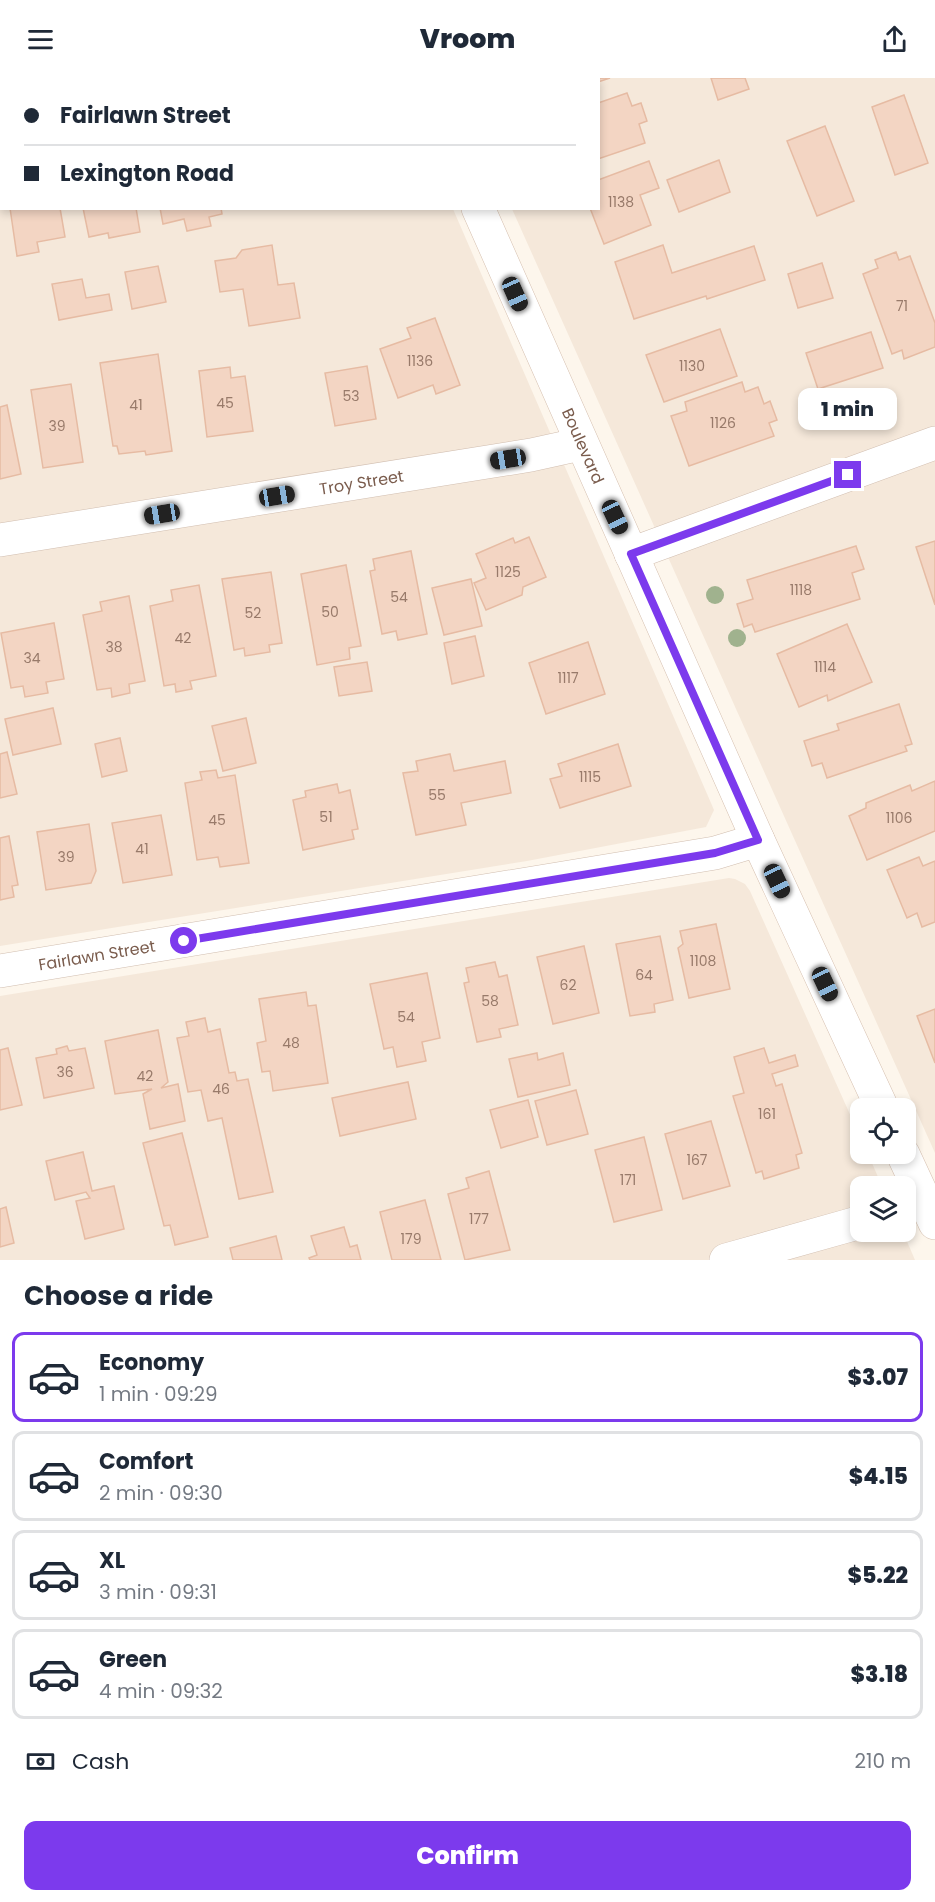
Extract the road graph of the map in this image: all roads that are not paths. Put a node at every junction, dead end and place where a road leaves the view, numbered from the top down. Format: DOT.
graph roads {
  1 [pos="479,210"];
  2 [pos="935,442"];
  3 [pos="581,444"];
  4 [pos="0,540"];
  5 [pos="631,554"];
  6 [pos="758,840"];
  7 [pos="0,971"];
  8 [pos="877,1098"];
  9 [pos="907,1164"];
  10 [pos="926,1210"];
  11 [pos="850,1225"];
  12 [pos="726,1260"];
  1 -- 3 [label="street, Boulevard"];
  2 -- 5 [label="street"];
  3 -- 4 [label="street, Troy Street"];
  3 -- 5 [label="street, Boulevard"];
  5 -- 6 [label="street, Boulevard"];
  6 -- 7 [label="street, Fairlawn Street"];
  6 -- 8 [label="street, Boulevard"];
  9 -- 10 [label="street"];
  11 -- 12 [label="street"];
}
